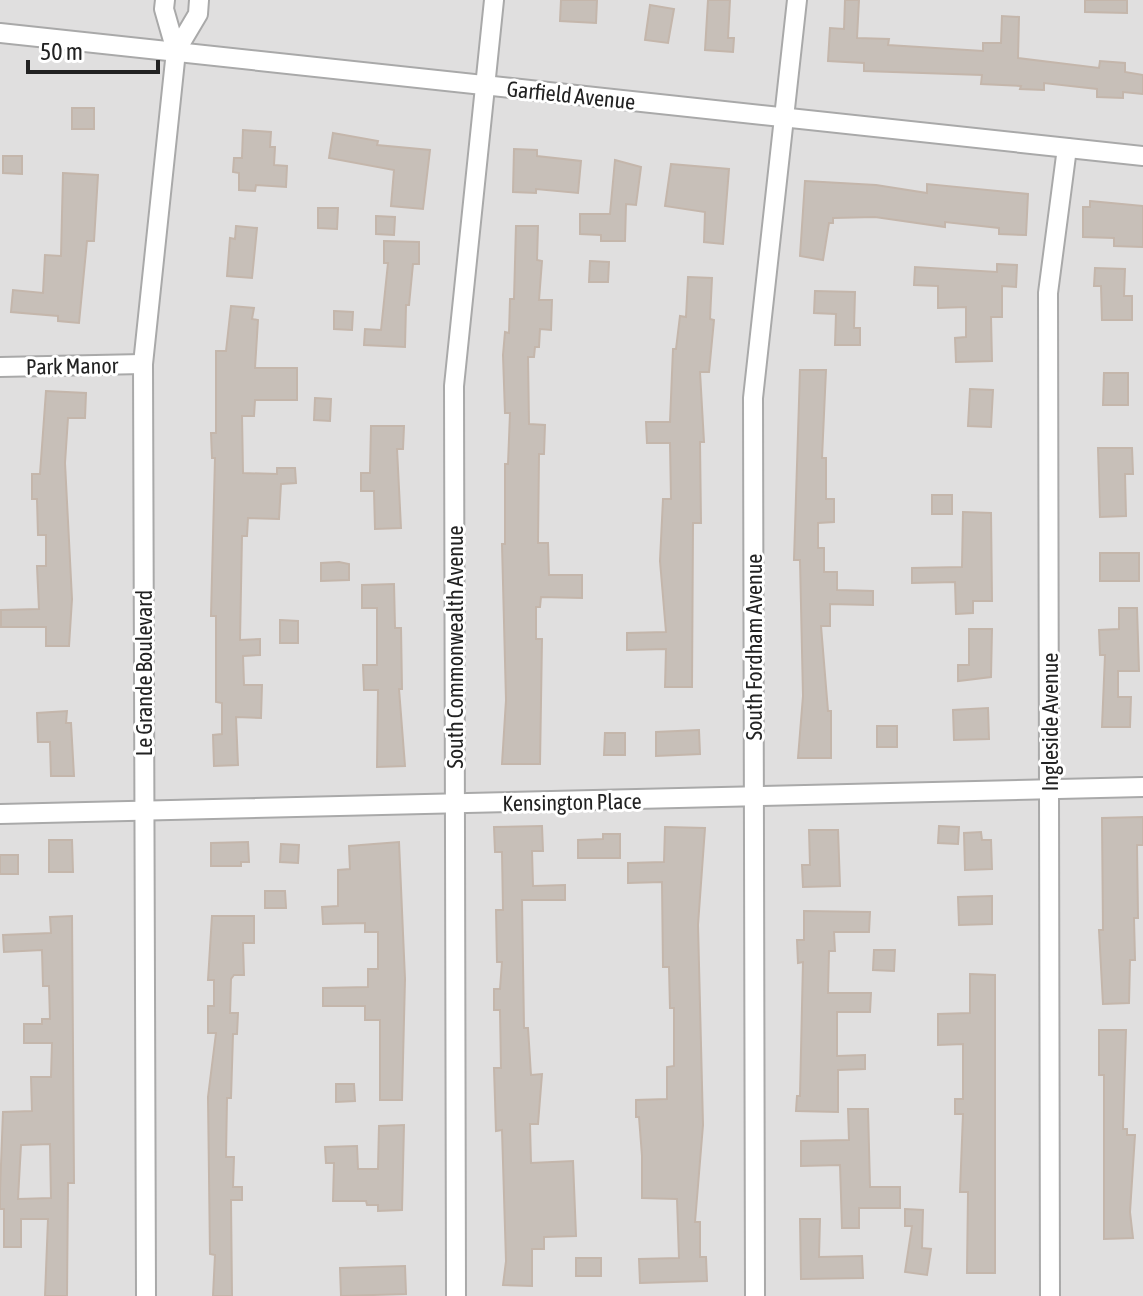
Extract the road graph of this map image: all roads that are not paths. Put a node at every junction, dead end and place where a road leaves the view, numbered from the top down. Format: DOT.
graph roads {
  1 [pos="165,0"];
  2 [pos="199,0"];
  3 [pos="494,0"];
  4 [pos="797,0"];
  5 [pos="0,33"];
  6 [pos="176,51"];
  7 [pos="485,86"];
  8 [pos="785,118"];
  9 [pos="1067,148"];
  10 [pos="1143,156"];
  11 [pos="143,364"];
  12 [pos="0,367"];
  13 [pos="1143,787"];
  14 [pos="1050,791"];
  15 [pos="754,798"];
  16 [pos="455,805"];
  17 [pos="145,812"];
  18 [pos="0,814"];
  19 [pos="146,1296"];
  20 [pos="456,1296"];
  21 [pos="755,1296"];
  22 [pos="1050,1296"];
  1 -- 6 [label="street, Le Grande Boulevard"];
  2 -- 6 [label="street, Le Grande Boulevard"];
  3 -- 7 [label="street, South Commonwealth Avenue"];
  4 -- 8 [label="street, South Fordham Avenue"];
  5 -- 6 [label="street, Garfield Avenue"];
  6 -- 7 [label="street, Garfield Avenue"];
  6 -- 11 [label="street, Le Grande Boulevard"];
  7 -- 8 [label="street, Garfield Avenue"];
  7 -- 16 [label="street, South Commonwealth Avenue"];
  8 -- 9 [label="street, Garfield Avenue"];
  8 -- 15 [label="street, South Fordham Avenue"];
  9 -- 10 [label="street, Garfield Avenue"];
  9 -- 14 [label="street, Ingleside Avenue"];
  11 -- 12 [label="street, Park Manor"];
  11 -- 17 [label="street, Le Grande Boulevard"];
  13 -- 14 [label="street, Kensington Place"];
  14 -- 15 [label="street, Kensington Place"];
  14 -- 22 [label="street, Ingleside Avenue"];
  15 -- 16 [label="street, Kensington Place"];
  15 -- 21 [label="street, South Fordham Avenue"];
  16 -- 17 [label="street, Kensington Place"];
  16 -- 20 [label="street, South Commonwealth Avenue"];
  17 -- 18 [label="street, Kensington Place"];
  17 -- 19 [label="street, Le Grande Boulevard"];
}
